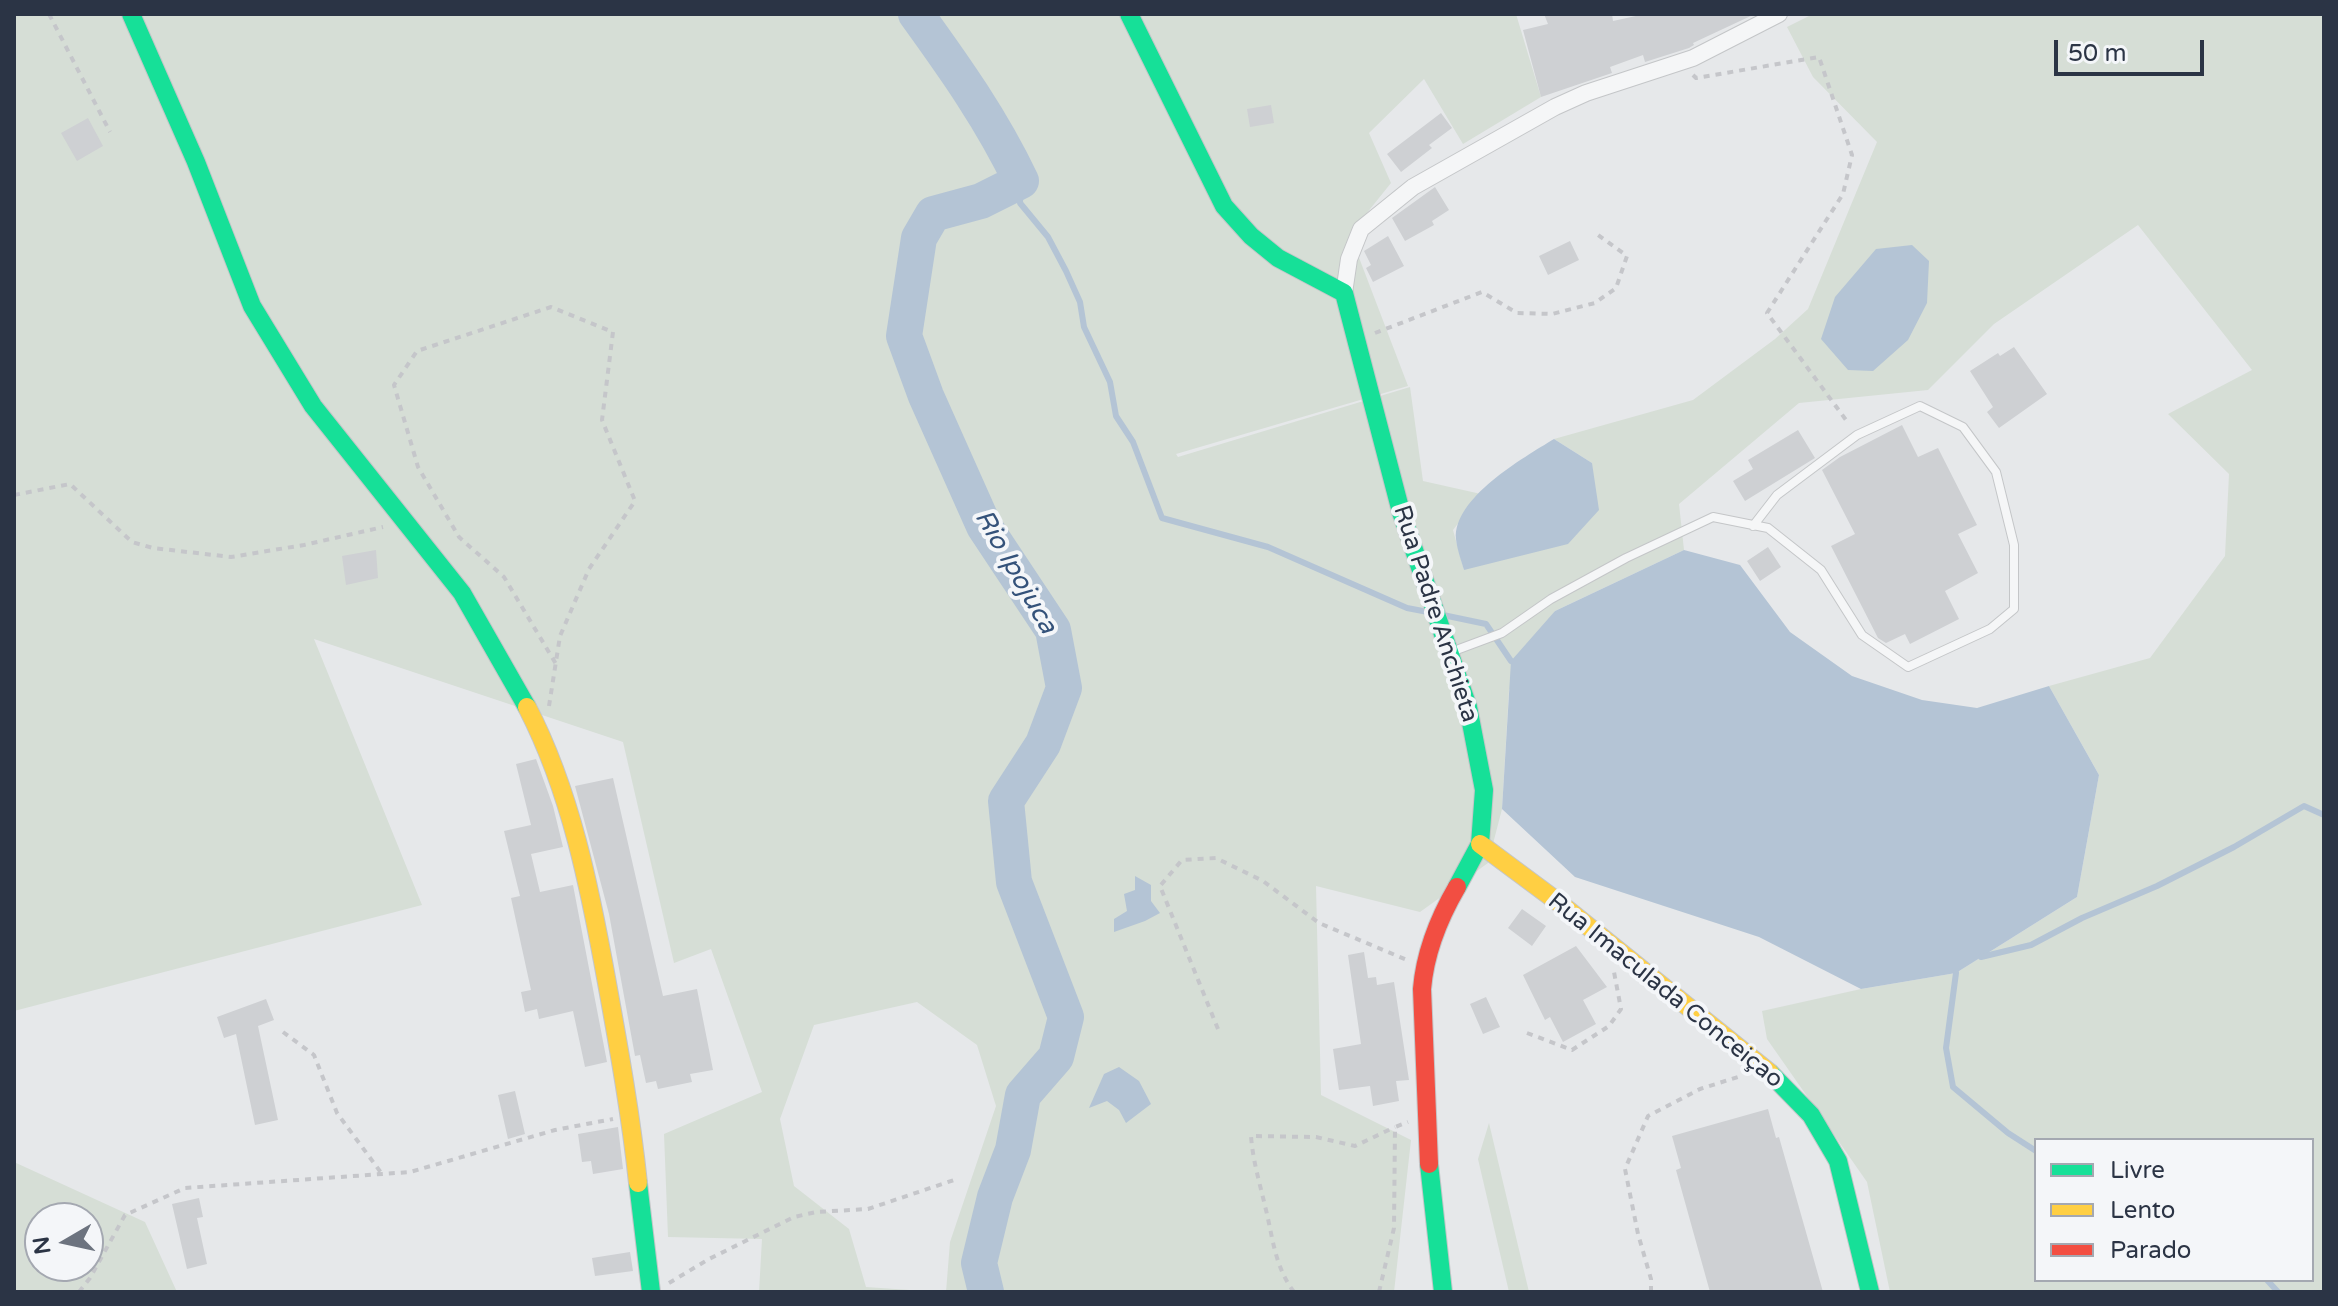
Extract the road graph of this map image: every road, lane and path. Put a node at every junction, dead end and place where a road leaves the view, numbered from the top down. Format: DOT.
graph roads {
  1 [pos="49,14"];
  2 [pos="131,14"];
  3 [pos="1129,14"];
  4 [pos="1779,14"];
  5 [pos="1680,62"];
  6 [pos="110,132"];
  7 [pos="1598,235"];
  8 [pos="1344,293"];
  9 [pos="1358,340"];
  10 [pos="1857,435"];
  11 [pos="14,495"];
  12 [pos="406,521"];
  13 [pos="1753,526"];
  14 [pos="1450,652"];
  15 [pos="556,664"];
  16 [pos="549,710"];
  17 [pos="1480,844"];
  18 [pos="1608,942"];
  19 [pos="1424,968"];
  20 [pos="1218,1029"];
  21 [pos="283,1032"];
  22 [pos="1527,1033"];
  23 [pos="1766,1069"];
  24 [pos="631,1117"];
  25 [pos="1425,1117"];
  26 [pos="1395,1127"];
  27 [pos="382,1174"];
  28 [pos="957,1179"];
  29 [pos="658,1289"];
  30 [pos="79,1292"];
  31 [pos="1294,1292"];
  32 [pos="1379,1292"];
  33 [pos="1443,1292"];
  34 [pos="1651,1292"];
  35 [pos="1870,1292"];
  1 -- 6 [label="path"];
  2 -- 12 [label="street"];
  3 -- 8 [label="street"];
  4 -- 5 [label="street"];
  5 -- 8 [label="street"];
  5 -- 10 [label="path"];
  7 -- 9 [label="path"];
  8 -- 9 [label="street, Rua Padre Anchieta"];
  9 -- 14 [label="street, Rua Padre Anchieta"];
  10 -- 13 [label="lane"];
  10 -- 13 [label="lane"];
  11 -- 12 [label="path"];
  12 -- 24 [label="street"];
  13 -- 14 [label="lane"];
  14 -- 17 [label="street, Rua Padre Anchieta"];
  15 -- 15 [label="path"];
  15 -- 16 [label="path"];
  17 -- 18 [label="street, Rua Imaculada Conceiçao"];
  17 -- 19 [label="street, Rua Padre Anchieta"];
  18 -- 22 [label="path"];
  18 -- 23 [label="street, Rua Imaculada Conceiçao"];
  19 -- 20 [label="path"];
  19 -- 25 [label="street, Rua Padre Anchieta"];
  21 -- 27 [label="path"];
  23 -- 34 [label="path"];
  23 -- 35 [label="street, Rua Imaculada Conceiçao"];
  24 -- 27 [label="path"];
  24 -- 29 [label="street"];
  25 -- 26 [label="path"];
  25 -- 33 [label="street, Rua Padre Anchieta"];
  26 -- 31 [label="path"];
  26 -- 32 [label="path"];
  27 -- 30 [label="path"];
  28 -- 29 [label="path"];
}
